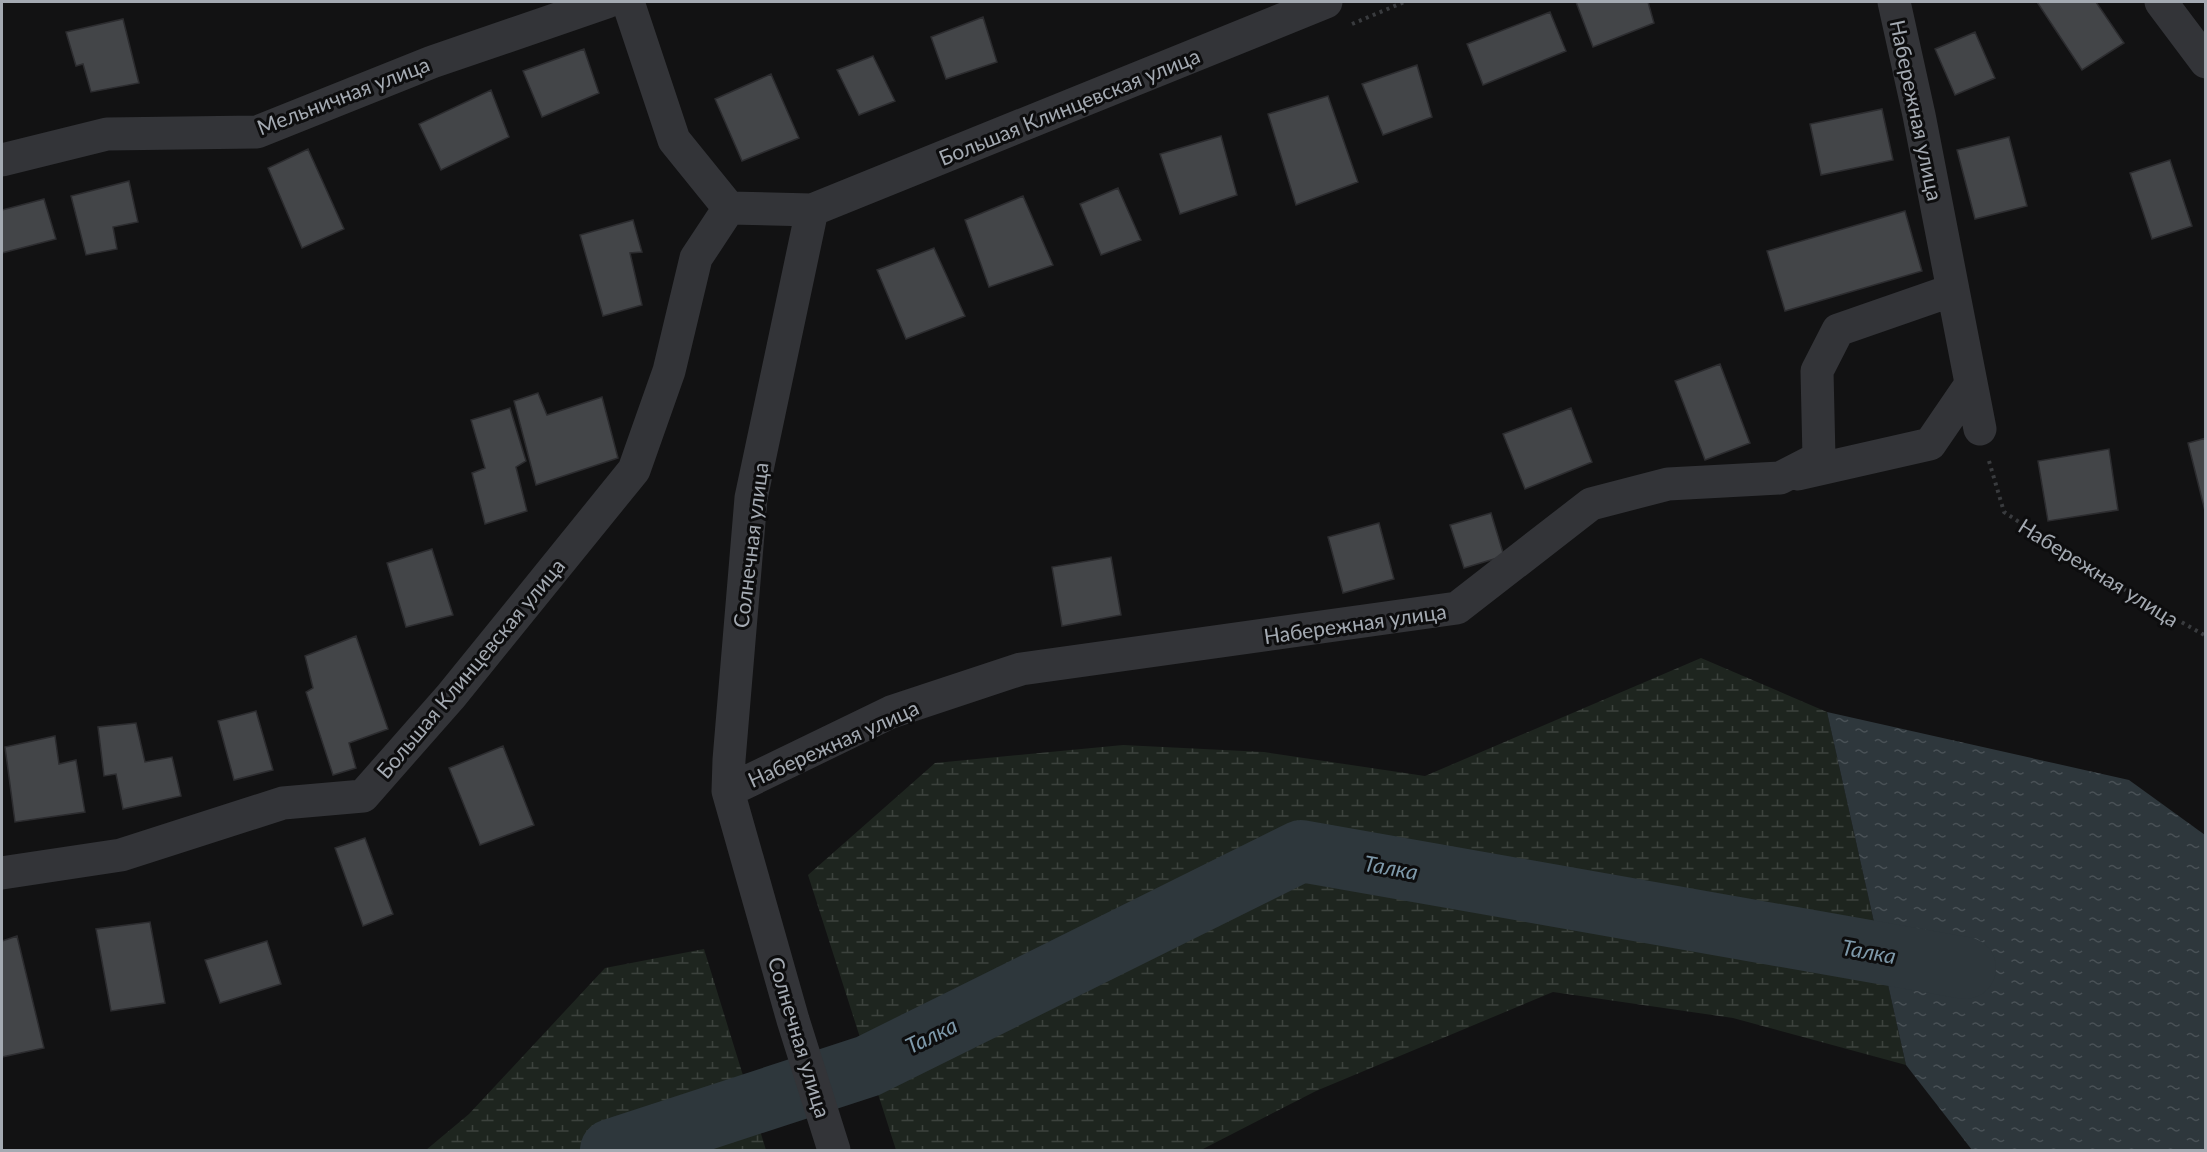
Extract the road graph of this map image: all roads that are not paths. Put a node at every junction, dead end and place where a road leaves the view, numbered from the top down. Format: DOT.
graph roads {
  1 [pos="607,2"];
  2 [pos="628,2"];
  3 [pos="1326,2"];
  4 [pos="1894,2"];
  5 [pos="2161,2"];
  6 [pos="2205,62"];
  7 [pos="2,160"];
  8 [pos="729,208"];
  9 [pos="812,210"];
  10 [pos="1953,290"];
  11 [pos="1971,384"];
  12 [pos="1980,429"];
  13 [pos="1780,478"];
  14 [pos="728,791"];
  15 [pos="2,873"];
  16 [pos="829,1136"];
  1 -- 7 [label="street, Мельничная улица"];
  2 -- 8 [label="street"];
  3 -- 9 [label="street, Большая Клинцевская улица"];
  4 -- 10 [label="street, Набережная улица"];
  5 -- 6 [label="street"];
  8 -- 9 [label="street"];
  8 -- 15 [label="street, Большая Клинцевская улица"];
  9 -- 14 [label="street, Солнечная улица"];
  10 -- 11 [label="street, Набережная улица"];
  10 -- 13 [label="street, Набережная улица"];
  11 -- 12 [label="street, Набережная улица"];
  11 -- 13 [label="street"];
  13 -- 14 [label="street, Набережная улица"];
  14 -- 16 [label="street, Солнечная улица"];
}
